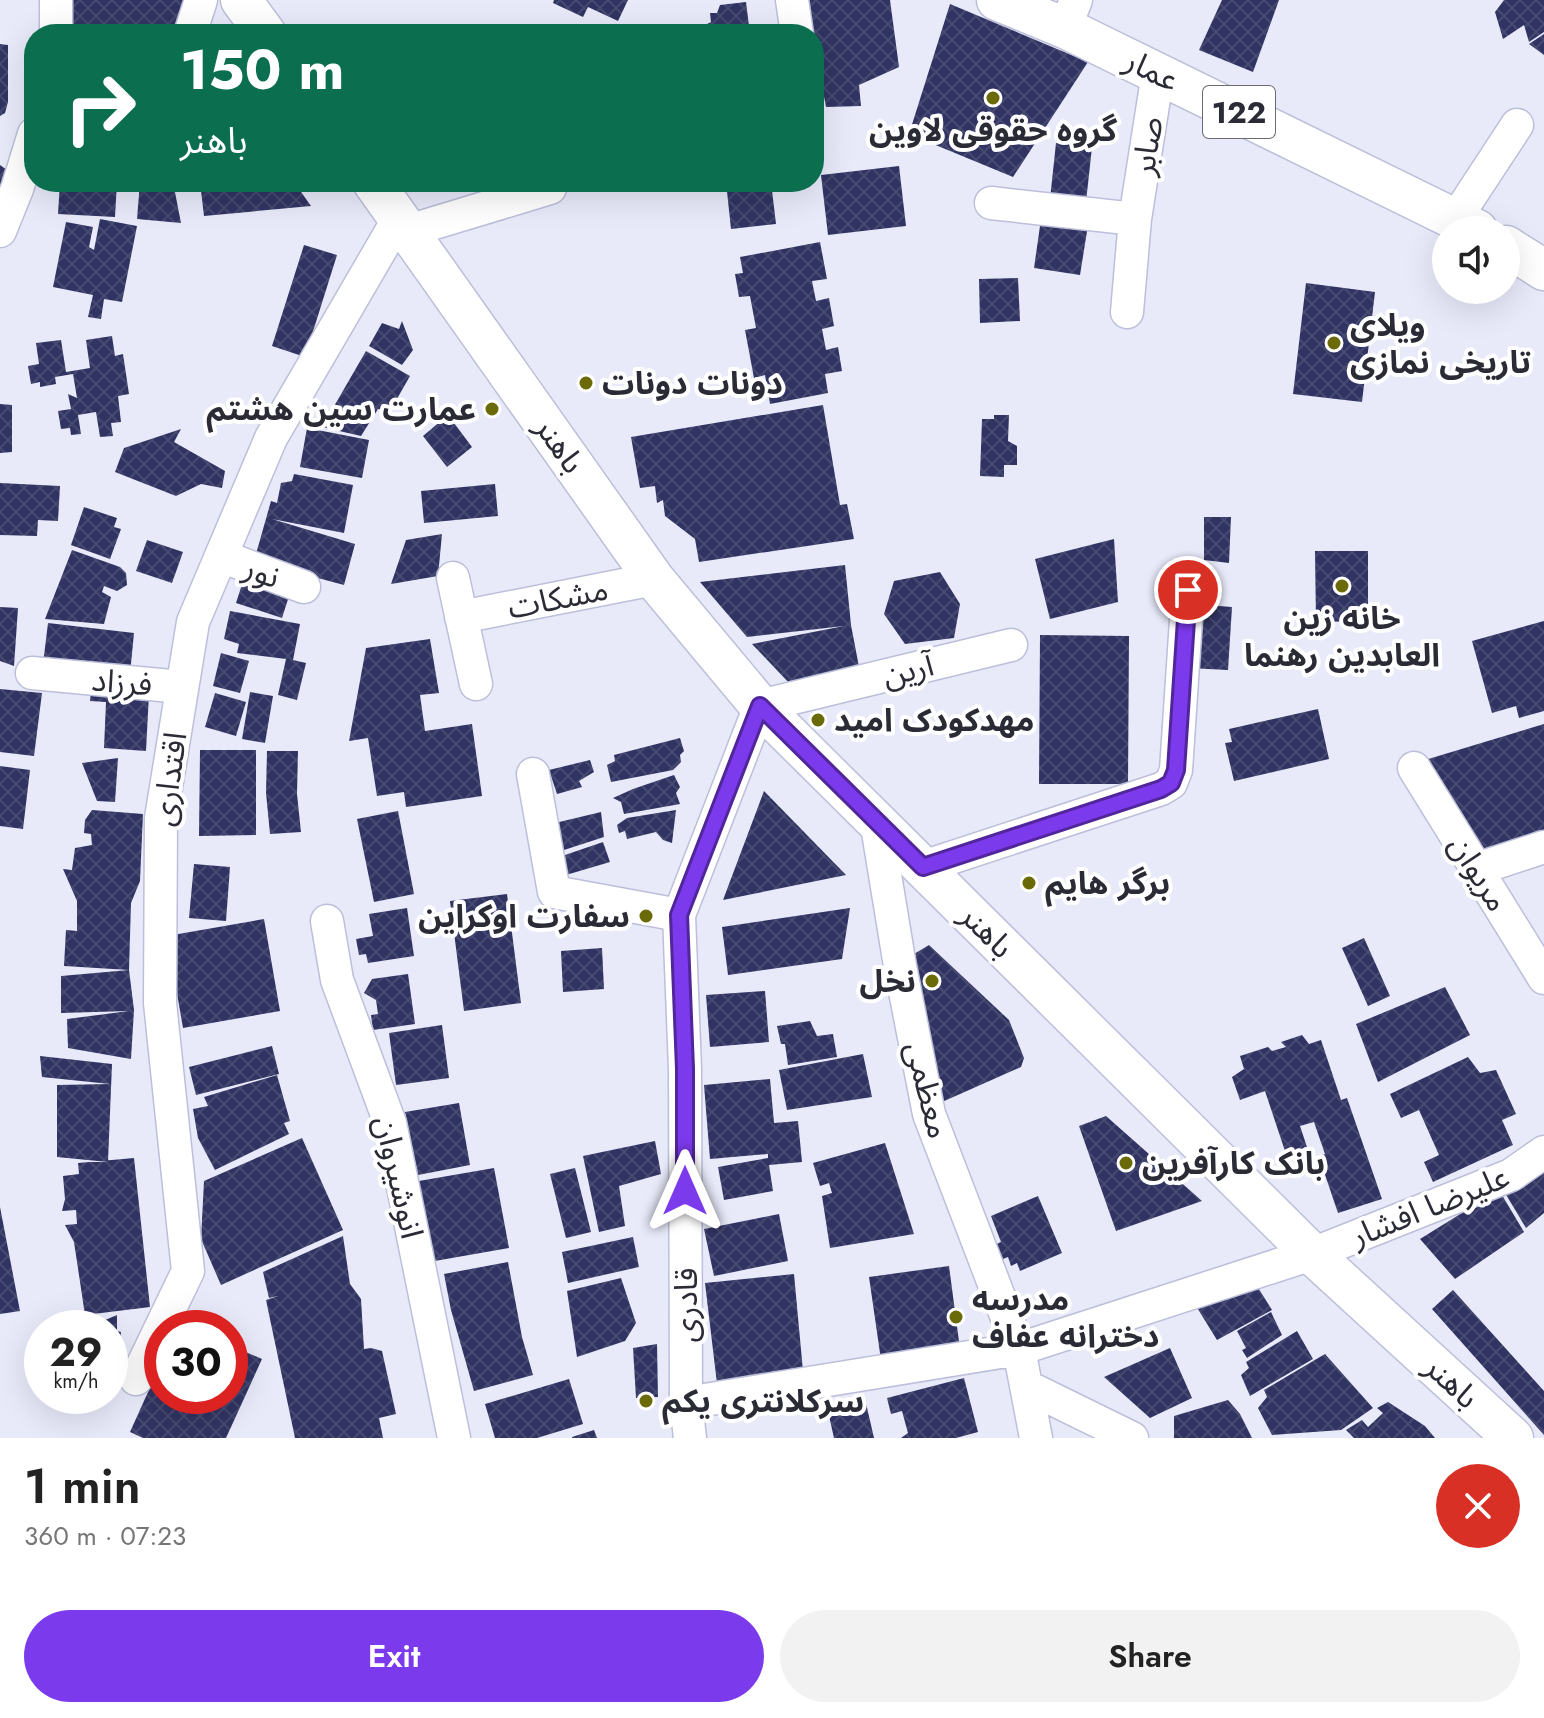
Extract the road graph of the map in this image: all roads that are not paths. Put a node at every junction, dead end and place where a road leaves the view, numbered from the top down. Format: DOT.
graph roads {
  1 [pos="56,0"];
  2 [pos="201,0"];
  3 [pos="241,0"];
  4 [pos="792,0"];
  5 [pos="997,0"];
  6 [pos="1070,14"];
  7 [pos="56,24"];
  8 [pos="193,24"];
  9 [pos="259,24"];
  10 [pos="796,24"];
  11 [pos="1158,73"];
  12 [pos="1517,125"];
  13 [pos="24,166"];
  14 [pos="380,192"];
  15 [pos="551,192"];
  16 [pos="991,203"];
  17 [pos="1450,216"];
  18 [pos="1470,216"];
  19 [pos="1135,219"];
  20 [pos="404,225"];
  21 [pos="0,231"];
  22 [pos="1127,312"];
  23 [pos="221,556"];
  24 [pos="453,578"];
  25 [pos="654,579"];
  26 [pos="304,587"];
  27 [pos="1188,590"];
  28 [pos="461,617"];
  29 [pos="1011,645"];
  30 [pos="47,675"];
  31 [pos="476,684"];
  32 [pos="182,687"];
  33 [pos="760,706"];
  34 [pos="1414,768"];
  35 [pos="533,774"];
  36 [pos="876,820"];
  37 [pos="1544,847"];
  38 [pos="923,867"];
  39 [pos="1477,869"];
  40 [pos="679,915"];
  41 [pos="327,921"];
  42 [pos="1544,978"];
  43 [pos="1544,1152"];
  44 [pos="1312,1254"];
  45 [pos="1019,1349"];
  46 [pos="136,1379"];
  47 [pos="1026,1386"];
  48 [pos="686,1403"];
  49 [pos="454,1438"];
  50 [pos="690,1438"];
  51 [pos="1036,1438"];
  52 [pos="1132,1438"];
  53 [pos="1513,1438"];
  1 -- 7 [label="street"];
  2 -- 8 [label="street"];
  3 -- 9 [label="main road"];
  4 -- 10 [label="street"];
  5 -- 6 [label="main road, عمار / 122"];
  6 -- 11 [label="main road, عمار / 122"];
  11 -- 17 [label="main road, عمار / 122"];
  11 -- 19 [label="street, صابر"];
  12 -- 18 [label="street"];
  13 -- 21 [label="street"];
  14 -- 20 [label="main road, باهنر"];
  15 -- 20 [label="street"];
  16 -- 19 [label="street, صابر"];
  19 -- 22 [label="street, صابر"];
  20 -- 23 [label="street, اقتداری"];
  20 -- 25 [label="main road, باهنر"];
  23 -- 26 [label="street, نور"];
  23 -- 32 [label="street, اقتداری"];
  24 -- 28 [label="street, مشکات"];
  25 -- 28 [label="street, مشکات"];
  25 -- 33 [label="main road, باهنر"];
  27 -- 38 [label="street"];
  28 -- 31 [label="street, مشکات"];
  29 -- 33 [label="street, آرین"];
  30 -- 32 [label="street, فرزاد"];
  32 -- 46 [label="street, اقتداری"];
  33 -- 36 [label="main road, باهنر"];
  33 -- 40 [label="street, قادری"];
  34 -- 39 [label="street, مریوان"];
  35 -- 40 [label="street"];
  36 -- 38 [label="main road, باهنر"];
  36 -- 45 [label="street, معظمی"];
  37 -- 39 [label="street"];
  38 -- 44 [label="main road, باهنر"];
  39 -- 42 [label="street, مریوان"];
  40 -- 48 [label="street, قادری"];
  41 -- 49 [label="street, انوشیروان"];
  43 -- 44 [label="street, علیرضا افشار"];
  44 -- 45 [label="street, علیرضا افشار"];
  44 -- 53 [label="main road, باهنر"];
  45 -- 47 [label="street, معظمی"];
  45 -- 48 [label="street, علیرضا افشار"];
  47 -- 51 [label="street, معظمی"];
  47 -- 52 [label="street"];
  48 -- 50 [label="street, قادری"];
}
